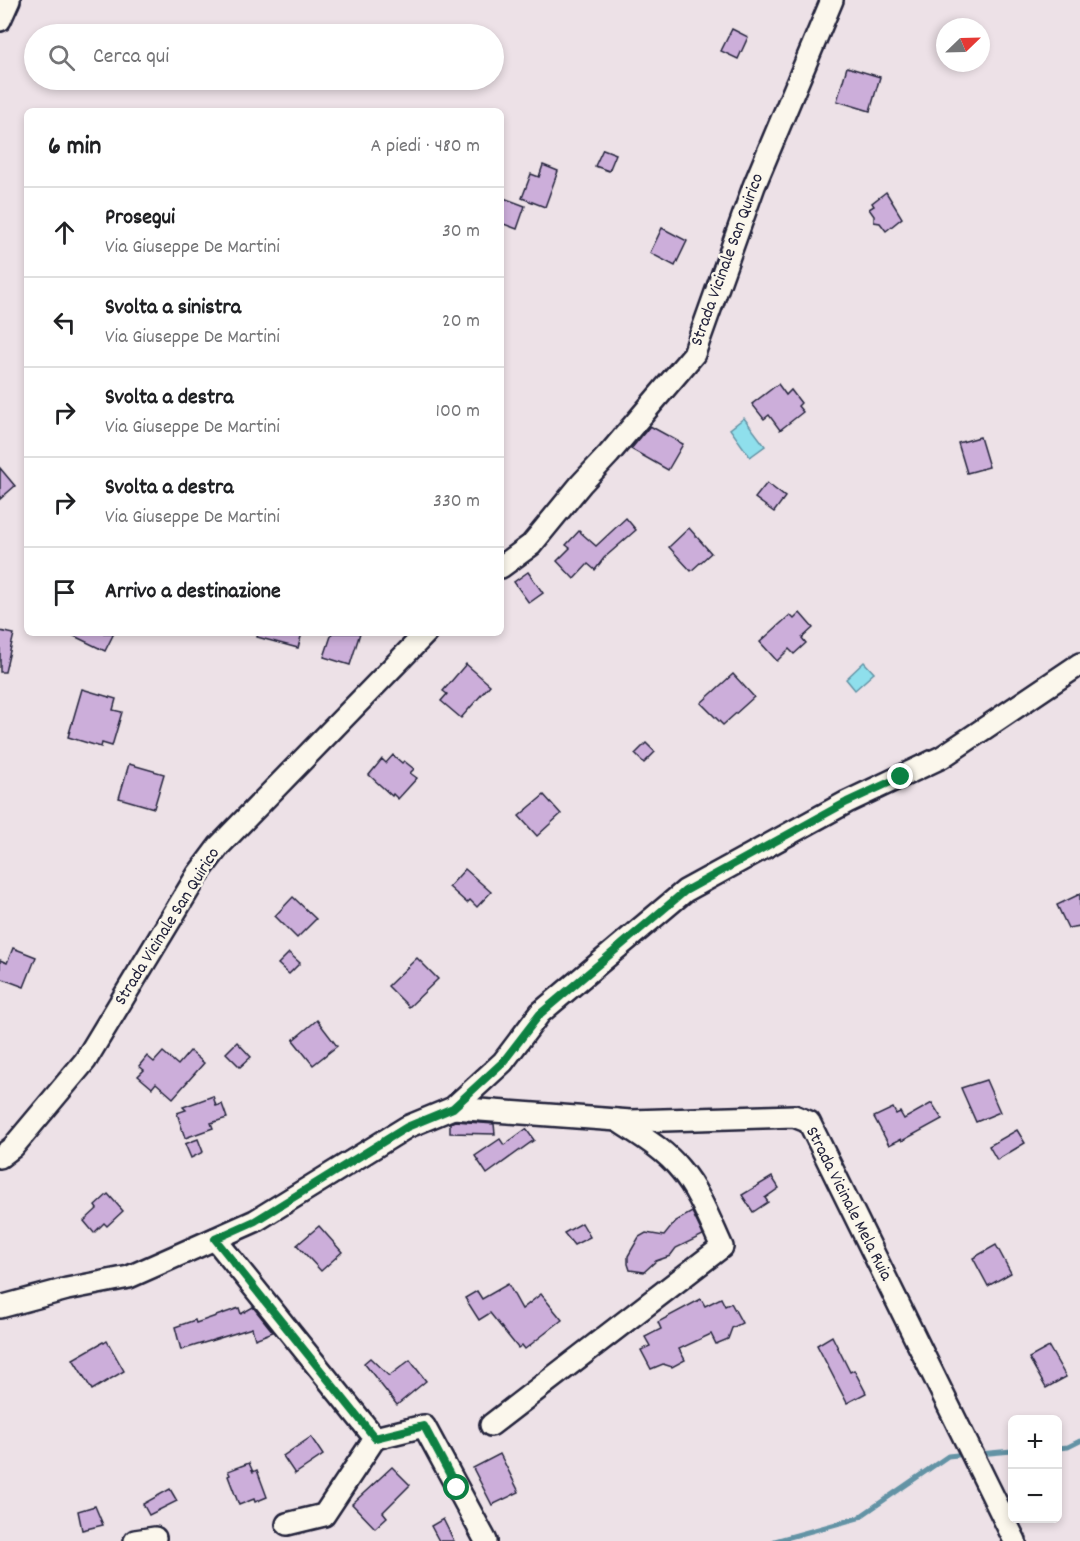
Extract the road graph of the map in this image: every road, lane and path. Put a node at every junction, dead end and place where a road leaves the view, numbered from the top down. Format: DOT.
graph roads {
  1 [pos="9,0"];
  2 [pos="832,0"];
  3 [pos="0,20"];
  4 [pos="504,565"];
  5 [pos="423,636"];
  6 [pos="1080,664"];
  7 [pos="453,1108"];
  8 [pos="617,1120"];
  9 [pos="0,1156"];
  10 [pos="215,1239"];
  11 [pos="0,1307"];
  12 [pos="491,1425"];
  13 [pos="375,1438"];
  14 [pos="287,1524"];
  15 [pos="486,1541"];
  16 [pos="1015,1541"];
  1 -- 3 [label="street"];
  2 -- 4 [label="street, Strada Vicinale San Quirico"];
  5 -- 9 [label="street, Strada Vicinale San Quirico"];
  6 -- 7 [label="street"];
  7 -- 8 [label="street, Strada Vicinale Mela Ruia"];
  7 -- 10 [label="street"];
  8 -- 12 [label="street"];
  8 -- 16 [label="street, Strada Vicinale Mela Ruia"];
  10 -- 11 [label="street"];
  10 -- 13 [label="street"];
  13 -- 14 [label="street"];
  13 -- 15 [label="street"];
}
